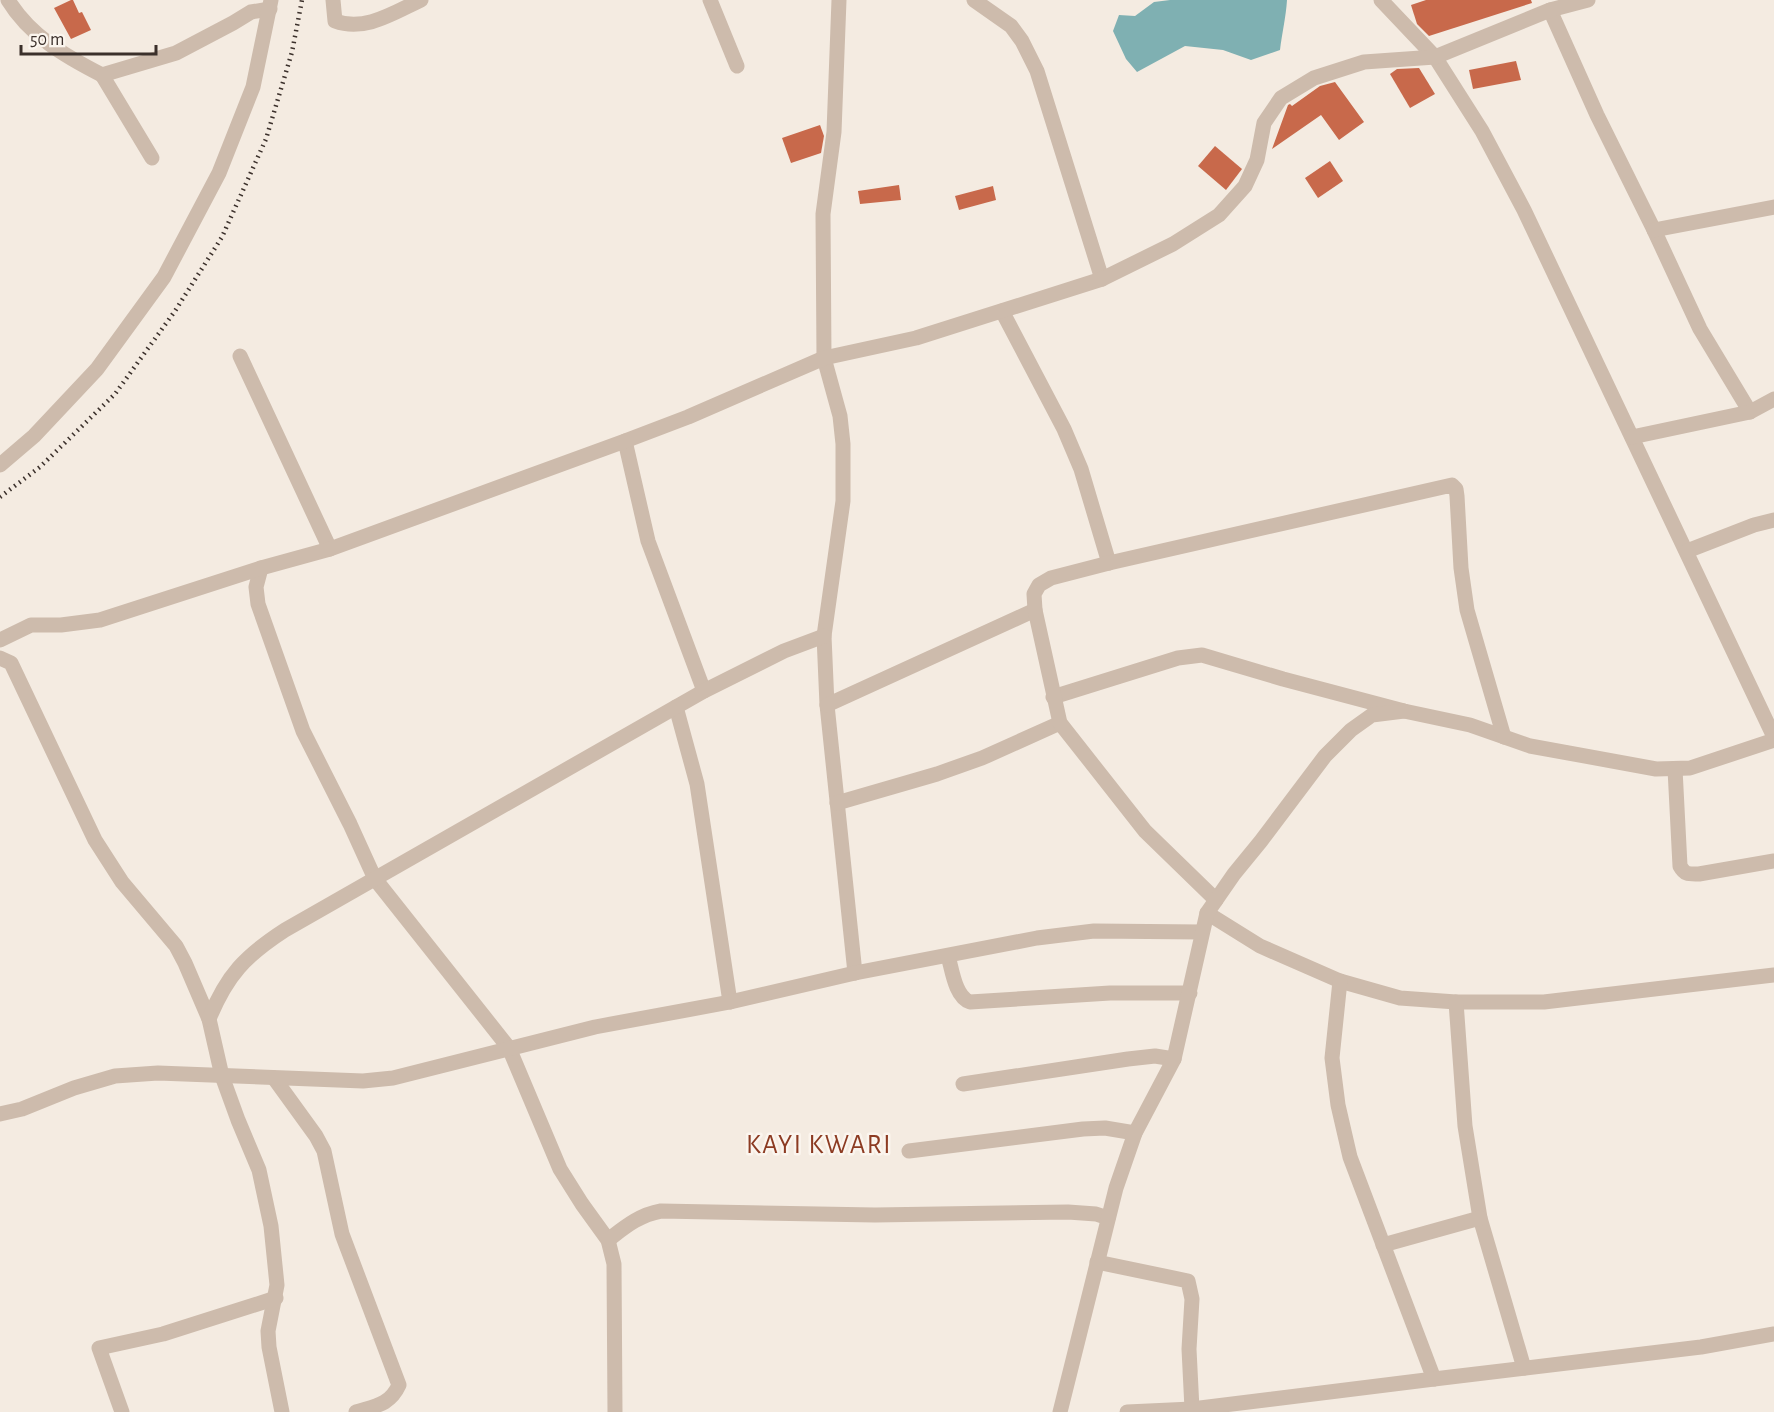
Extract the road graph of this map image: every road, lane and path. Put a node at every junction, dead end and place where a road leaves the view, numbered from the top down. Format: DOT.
graph roads {
  1 [pos="8,0"];
  2 [pos="333,0"];
  3 [pos="421,0"];
  4 [pos="710,0"];
  5 [pos="839,0"];
  6 [pos="974,0"];
  7 [pos="1588,0"];
  8 [pos="1388,2"];
  9 [pos="271,4"];
  10 [pos="1550,10"];
  11 [pos="1435,57"];
  12 [pos="737,66"];
  13 [pos="102,75"];
  14 [pos="152,158"];
  15 [pos="1774,207"];
  16 [pos="1654,230"];
  17 [pos="1102,279"];
  18 [pos="1002,311"];
  19 [pos="240,356"];
  20 [pos="824,358"];
  21 [pos="1774,399"];
  22 [pos="1750,412"];
  23 [pos="1632,437"];
  24 [pos="625,441"];
  25 [pos="0,465"];
  26 [pos="1774,520"];
  27 [pos="330,549"];
  28 [pos="1688,551"];
  29 [pos="1109,563"];
  30 [pos="261,568"];
  31 [pos="1035,610"];
  32 [pos="824,636"];
  33 [pos="0,640"];
  34 [pos="0,658"];
  35 [pos="704,691"];
  36 [pos="1053,697"];
  37 [pos="827,705"];
  38 [pos="676,707"];
  39 [pos="1404,711"];
  40 [pos="1060,723"];
  41 [pos="1504,737"];
  42 [pos="1774,739"];
  43 [pos="1675,769"];
  44 [pos="837,803"];
  45 [pos="1774,861"];
  46 [pos="375,879"];
  47 [pos="1212,907"];
  48 [pos="1202,932"];
  49 [pos="948,956"];
  50 [pos="855,973"];
  51 [pos="1774,975"];
  52 [pos="1340,981"];
  53 [pos="1190,993"];
  54 [pos="730,1002"];
  55 [pos="1456,1002"];
  56 [pos="208,1019"];
  57 [pos="509,1048"];
  58 [pos="1174,1059"];
  59 [pos="222,1076"];
  60 [pos="274,1078"];
  61 [pos="963,1084"];
  62 [pos="0,1114"];
  63 [pos="1135,1133"];
  64 [pos="909,1151"];
  65 [pos="1108,1218"];
  66 [pos="1480,1218"];
  67 [pos="608,1240"];
  68 [pos="1383,1245"];
  69 [pos="1097,1262"];
  70 [pos="276,1298"];
  71 [pos="1774,1334"];
  72 [pos="1524,1368"];
  73 [pos="1434,1379"];
  74 [pos="1192,1409"];
  75 [pos="122,1412"];
  76 [pos="282,1412"];
  77 [pos="356,1412"];
  78 [pos="615,1412"];
  79 [pos="1060,1412"];
  80 [pos="1127,1412"];
  1 -- 13 [label="street"];
  2 -- 3 [label="street"];
  4 -- 12 [label="street"];
  5 -- 20 [label="street"];
  6 -- 17 [label="street"];
  7 -- 10 [label="street"];
  8 -- 11 [label="street"];
  9 -- 13 [label="street"];
  9 -- 25 [label="street"];
  10 -- 11 [label="street"];
  10 -- 16 [label="street"];
  11 -- 17 [label="street"];
  11 -- 23 [label="street"];
  13 -- 14 [label="street"];
  15 -- 16 [label="street"];
  16 -- 22 [label="street"];
  17 -- 18 [label="street"];
  18 -- 20 [label="street"];
  18 -- 29 [label="street"];
  19 -- 27 [label="street"];
  20 -- 24 [label="street"];
  20 -- 32 [label="street"];
  21 -- 22 [label="street"];
  22 -- 23 [label="street"];
  23 -- 28 [label="street"];
  24 -- 27 [label="street"];
  24 -- 35 [label="street"];
  26 -- 28 [label="street"];
  27 -- 30 [label="street"];
  28 -- 42 [label="street"];
  29 -- 31 [label="street"];
  29 -- 41 [label="street"];
  30 -- 33 [label="street"];
  30 -- 46 [label="street"];
  31 -- 36 [label="street"];
  31 -- 37 [label="street"];
  32 -- 35 [label="street"];
  32 -- 37 [label="street"];
  34 -- 56 [label="street"];
  35 -- 38 [label="street"];
  36 -- 39 [label="street"];
  36 -- 40 [label="street"];
  37 -- 44 [label="street"];
  38 -- 46 [label="street"];
  38 -- 54 [label="street"];
  39 -- 41 [label="street"];
  39 -- 47 [label="street"];
  40 -- 44 [label="street"];
  40 -- 47 [label="street"];
  41 -- 43 [label="street"];
  42 -- 43 [label="street"];
  43 -- 45 [label="street"];
  44 -- 50 [label="street"];
  46 -- 56 [label="street"];
  46 -- 57 [label="street"];
  47 -- 48 [label="street"];
  47 -- 52 [label="street"];
  48 -- 49 [label="street"];
  48 -- 53 [label="street"];
  49 -- 50 [label="street"];
  49 -- 53 [label="street"];
  50 -- 54 [label="street"];
  51 -- 55 [label="street"];
  52 -- 55 [label="street"];
  52 -- 68 [label="street"];
  53 -- 58 [label="street"];
  54 -- 57 [label="street"];
  55 -- 66 [label="street"];
  56 -- 59 [label="street"];
  57 -- 60 [label="street"];
  57 -- 67 [label="street"];
  58 -- 61 [label="street"];
  58 -- 63 [label="street"];
  59 -- 60 [label="street"];
  59 -- 62 [label="street"];
  59 -- 70 [label="street"];
  60 -- 77 [label="street"];
  63 -- 64 [label="street"];
  63 -- 65 [label="street"];
  65 -- 67 [label="street"];
  65 -- 69 [label="street"];
  66 -- 68 [label="street"];
  66 -- 72 [label="street"];
  67 -- 78 [label="street"];
  68 -- 73 [label="street"];
  69 -- 74 [label="street"];
  69 -- 79 [label="street"];
  70 -- 75 [label="street"];
  70 -- 76 [label="street"];
  71 -- 72 [label="street"];
  72 -- 73 [label="street"];
  73 -- 74 [label="street"];
  74 -- 80 [label="street"];
}
